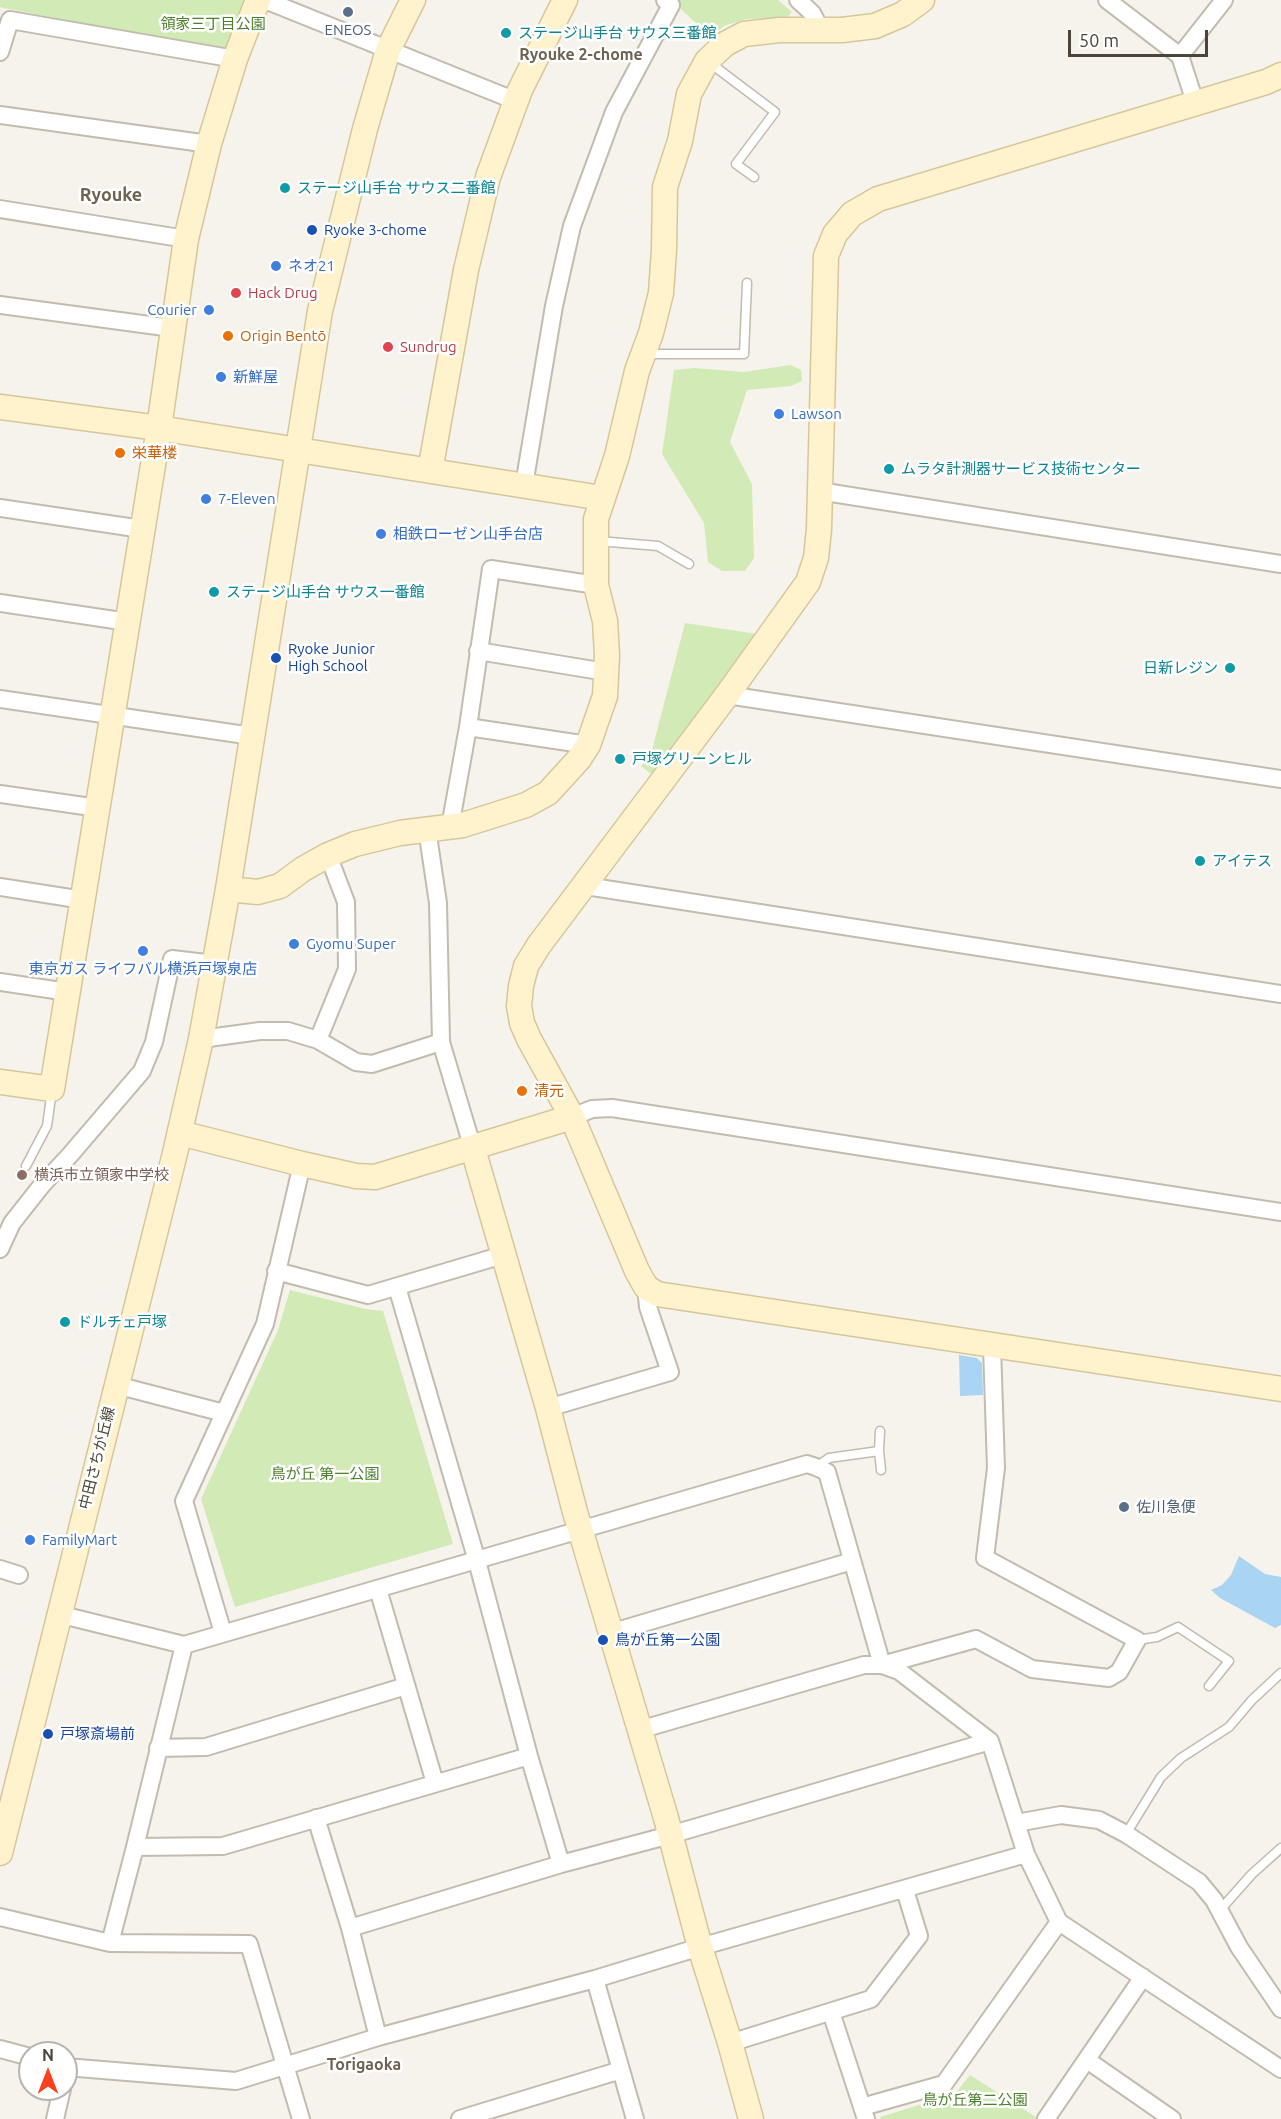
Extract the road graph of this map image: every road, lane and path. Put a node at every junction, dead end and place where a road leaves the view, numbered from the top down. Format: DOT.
graph roads {
  1 [pos="258,0"];
  2 [pos="265,0"];
  3 [pos="413,0"];
  4 [pos="565,0"];
  5 [pos="665,0"];
  6 [pos="798,0"];
  7 [pos="922,0"];
  8 [pos="1107,0"];
  9 [pos="1224,0"];
  10 [pos="821,30"];
  11 [pos="388,50"];
  12 [pos="0,52"];
  13 [pos="1180,56"];
  14 [pos="235,59"];
  15 [pos="707,61"];
  16 [pos="1281,75"];
  17 [pos="516,101"];
  18 [pos="1195,102"];
  19 [pos="0,115"];
  20 [pos="209,144"];
  21 [pos="754,177"];
  22 [pos="0,209"];
  23 [pos="186,239"];
  24 [pos="747,283"];
  25 [pos="0,305"];
  26 [pos="172,328"];
  27 [pos="644,354"];
  28 [pos="0,406"];
  29 [pos="159,429"];
  30 [pos="297,450"];
  31 [pos="430,471"];
  32 [pos="524,485"];
  33 [pos="819,491"];
  34 [pos="602,498"];
  35 [pos="0,508"];
  36 [pos="142,529"];
  37 [pos="595,540"];
  38 [pos="689,564"];
  39 [pos="1281,564"];
  40 [pos="596,585"];
  41 [pos="0,603"];
  42 [pos="128,622"];
  43 [pos="478,651"];
  44 [pos="606,672"];
  45 [pos="727,695"];
  46 [pos="0,699"];
  47 [pos="113,715"];
  48 [pos="468,727"];
  49 [pos="252,735"];
  50 [pos="588,745"];
  51 [pos="1281,779"];
  52 [pos="0,794"];
  53 [pos="98,808"];
  54 [pos="439,828"];
  55 [pos="328,855"];
  56 [pos="586,886"];
  57 [pos="0,887"];
  58 [pos="228,889"];
  59 [pos="83,900"];
  60 [pos="215,964"];
  61 [pos="0,982"];
  62 [pos="68,992"];
  63 [pos="1281,994"];
  64 [pos="201,1040"];
  65 [pos="318,1040"];
  66 [pos="441,1042"];
  67 [pos="0,1082"];
  68 [pos="52,1089"];
  69 [pos="572,1118"];
  70 [pos="180,1133"];
  71 [pos="472,1149"];
  72 [pos="302,1164"];
  73 [pos="26,1166"];
  74 [pos="1281,1212"];
  75 [pos="0,1249"];
  76 [pos="503,1255"];
  77 [pos="276,1271"];
  78 [pos="397,1287"];
  79 [pos="646,1287"];
  80 [pos="992,1346"];
  81 [pos="116,1385"];
  82 [pos="1281,1389"];
  83 [pos="548,1408"];
  84 [pos="224,1413"];
  85 [pos="880,1431"];
  86 [pos="879,1451"];
  87 [pos="816,1467"];
  88 [pos="881,1470"];
  89 [pos="580,1529"];
  90 [pos="477,1561"];
  91 [pos="852,1561"];
  92 [pos="0,1569"];
  93 [pos="19,1575"];
  94 [pos="378,1589"];
  95 [pos="58,1614"];
  96 [pos="224,1633"];
  97 [pos="610,1633"];
  98 [pos="1137,1641"];
  99 [pos="184,1646"];
  100 [pos="882,1665"];
  101 [pos="1281,1673"];
  102 [pos="406,1686"];
  103 [pos="1209,1686"];
  104 [pos="639,1730"];
  105 [pos="990,1741"];
  106 [pos="158,1748"];
  107 [pos="528,1756"];
  108 [pos="435,1783"];
  109 [pos="316,1818"];
  110 [pos="1016,1823"];
  111 [pos="1126,1834"];
  112 [pos="670,1835"];
  113 [pos="135,1847"];
  114 [pos="1281,1848"];
  115 [pos="0,1853"];
  116 [pos="1026,1854"];
  117 [pos="561,1864"];
  118 [pos="905,1890"];
  119 [pos="1220,1910"];
  120 [pos="0,1917"];
  121 [pos="1059,1922"];
  122 [pos="350,1928"];
  123 [pos="110,1943"];
  124 [pos="700,1947"];
  125 [pos="1143,1977"];
  126 [pos="595,1979"];
  127 [pos="1281,2009"];
  128 [pos="831,2012"];
  129 [pos="378,2037"];
  130 [pos="730,2043"];
  131 [pos="0,2049"];
  132 [pos="18,2054"];
  133 [pos="1087,2060"];
  134 [pos="285,2065"];
  135 [pos="78,2069"];
  136 [pos="1281,2069"];
  137 [pos="621,2070"];
  138 [pos="59,2101"];
  139 [pos="864,2113"];
  140 [pos="55,2119"];
  141 [pos="300,2119"];
  142 [pos="460,2119"];
  143 [pos="635,2119"];
  144 [pos="750,2119"];
  145 [pos="1046,2119"];
  146 [pos="1172,2119"];
  1 -- 14 [label="street"];
  2 -- 11 [label="street"];
  3 -- 11 [label="street, 中田さちが丘線"];
  4 -- 17 [label="street"];
  5 -- 32 [label="street"];
  6 -- 10 [label="street"];
  7 -- 10 [label="street"];
  8 -- 13 [label="street"];
  9 -- 13 [label="street"];
  10 -- 15 [label="street"];
  11 -- 17 [label="street"];
  11 -- 30 [label="street, 中田さちが丘線"];
  12 -- 14 [label="street"];
  13 -- 18 [label="street"];
  14 -- 20 [label="street"];
  15 -- 21 [label="lane"];
  15 -- 27 [label="street"];
  16 -- 18 [label="street"];
  17 -- 31 [label="street"];
  18 -- 33 [label="street"];
  19 -- 20 [label="street"];
  20 -- 23 [label="street"];
  22 -- 23 [label="street"];
  23 -- 26 [label="street"];
  24 -- 27 [label="lane"];
  25 -- 26 [label="street"];
  26 -- 29 [label="street"];
  27 -- 34 [label="street"];
  28 -- 29 [label="street"];
  29 -- 30 [label="street"];
  29 -- 36 [label="street"];
  30 -- 31 [label="street"];
  30 -- 49 [label="street, 中田さちが丘線"];
  31 -- 32 [label="street"];
  32 -- 34 [label="street"];
  33 -- 39 [label="street"];
  33 -- 45 [label="street"];
  34 -- 37 [label="street"];
  35 -- 36 [label="street"];
  36 -- 42 [label="street"];
  37 -- 38 [label="lane"];
  37 -- 40 [label="street"];
  40 -- 43 [label="street"];
  40 -- 44 [label="street"];
  41 -- 42 [label="street"];
  42 -- 47 [label="street"];
  43 -- 44 [label="street"];
  43 -- 48 [label="street"];
  44 -- 50 [label="street"];
  45 -- 51 [label="street"];
  45 -- 56 [label="street"];
  46 -- 47 [label="street"];
  47 -- 49 [label="street"];
  47 -- 53 [label="street"];
  48 -- 50 [label="street"];
  48 -- 54 [label="street"];
  49 -- 58 [label="street, 中田さちが丘線"];
  50 -- 54 [label="street"];
  52 -- 53 [label="street"];
  53 -- 59 [label="street"];
  54 -- 55 [label="street"];
  54 -- 66 [label="street"];
  55 -- 58 [label="street"];
  55 -- 65 [label="street"];
  56 -- 63 [label="street"];
  56 -- 69 [label="street"];
  57 -- 59 [label="street"];
  58 -- 60 [label="street, 中田さちが丘線"];
  59 -- 62 [label="street"];
  60 -- 64 [label="street, 中田さちが丘線"];
  60 -- 75 [label="street"];
  61 -- 62 [label="street"];
  62 -- 68 [label="street"];
  64 -- 65 [label="street"];
  64 -- 70 [label="street, 中田さちが丘線"];
  65 -- 66 [label="street"];
  66 -- 71 [label="street"];
  67 -- 68 [label="street"];
  68 -- 73 [label="lane"];
  69 -- 71 [label="street"];
  69 -- 74 [label="street"];
  69 -- 79 [label="street"];
  70 -- 72 [label="street"];
  70 -- 81 [label="street, 中田さちが丘線"];
  71 -- 72 [label="street"];
  71 -- 76 [label="street"];
  72 -- 77 [label="street"];
  76 -- 78 [label="street"];
  76 -- 83 [label="street"];
  77 -- 78 [label="street"];
  77 -- 84 [label="street"];
  78 -- 90 [label="street"];
  79 -- 80 [label="street"];
  79 -- 83 [label="street"];
  80 -- 82 [label="street"];
  80 -- 98 [label="street"];
  81 -- 84 [label="street"];
  81 -- 95 [label="street, 中田さちが丘線"];
  83 -- 89 [label="street"];
  84 -- 96 [label="street"];
  85 -- 86 [label="lane"];
  86 -- 87 [label="lane"];
  86 -- 88 [label="lane"];
  87 -- 89 [label="street"];
  87 -- 91 [label="street"];
  89 -- 90 [label="street"];
  89 -- 97 [label="street"];
  90 -- 94 [label="street"];
  90 -- 107 [label="street"];
  91 -- 97 [label="street"];
  91 -- 100 [label="street"];
  92 -- 93 [label="street"];
  94 -- 96 [label="street"];
  94 -- 102 [label="street"];
  95 -- 99 [label="street"];
  95 -- 115 [label="street, 中田さちが丘線"];
  96 -- 99 [label="street"];
  97 -- 104 [label="street"];
  98 -- 100 [label="street"];
  98 -- 103 [label="lane"];
  99 -- 106 [label="street"];
  100 -- 104 [label="street"];
  100 -- 105 [label="street"];
  101 -- 111 [label="lane"];
  102 -- 106 [label="street"];
  102 -- 108 [label="street"];
  104 -- 112 [label="street"];
  105 -- 110 [label="street"];
  105 -- 112 [label="street"];
  106 -- 113 [label="street"];
  107 -- 108 [label="street"];
  107 -- 117 [label="street"];
  108 -- 109 [label="street"];
  109 -- 113 [label="street"];
  109 -- 122 [label="street"];
  110 -- 111 [label="street"];
  110 -- 116 [label="street"];
  111 -- 119 [label="street"];
  112 -- 117 [label="street"];
  112 -- 124 [label="street"];
  113 -- 123 [label="street"];
  114 -- 119 [label="lane"];
  116 -- 118 [label="street"];
  116 -- 121 [label="street"];
  117 -- 122 [label="street"];
  118 -- 124 [label="street"];
  118 -- 128 [label="street"];
  119 -- 127 [label="street"];
  120 -- 123 [label="street"];
  121 -- 125 [label="street"];
  121 -- 139 [label="street"];
  122 -- 129 [label="street"];
  123 -- 134 [label="street"];
  124 -- 126 [label="street"];
  124 -- 130 [label="street"];
  125 -- 133 [label="street"];
  125 -- 136 [label="street"];
  126 -- 129 [label="street"];
  126 -- 137 [label="street"];
  128 -- 130 [label="street"];
  128 -- 139 [label="street"];
  129 -- 134 [label="street"];
  130 -- 144 [label="street"];
  131 -- 132 [label="street"];
  133 -- 145 [label="street"];
  133 -- 146 [label="street"];
  134 -- 135 [label="street"];
  134 -- 141 [label="street"];
  137 -- 142 [label="street"];
  137 -- 143 [label="street"];
  138 -- 140 [label="street"];
}
